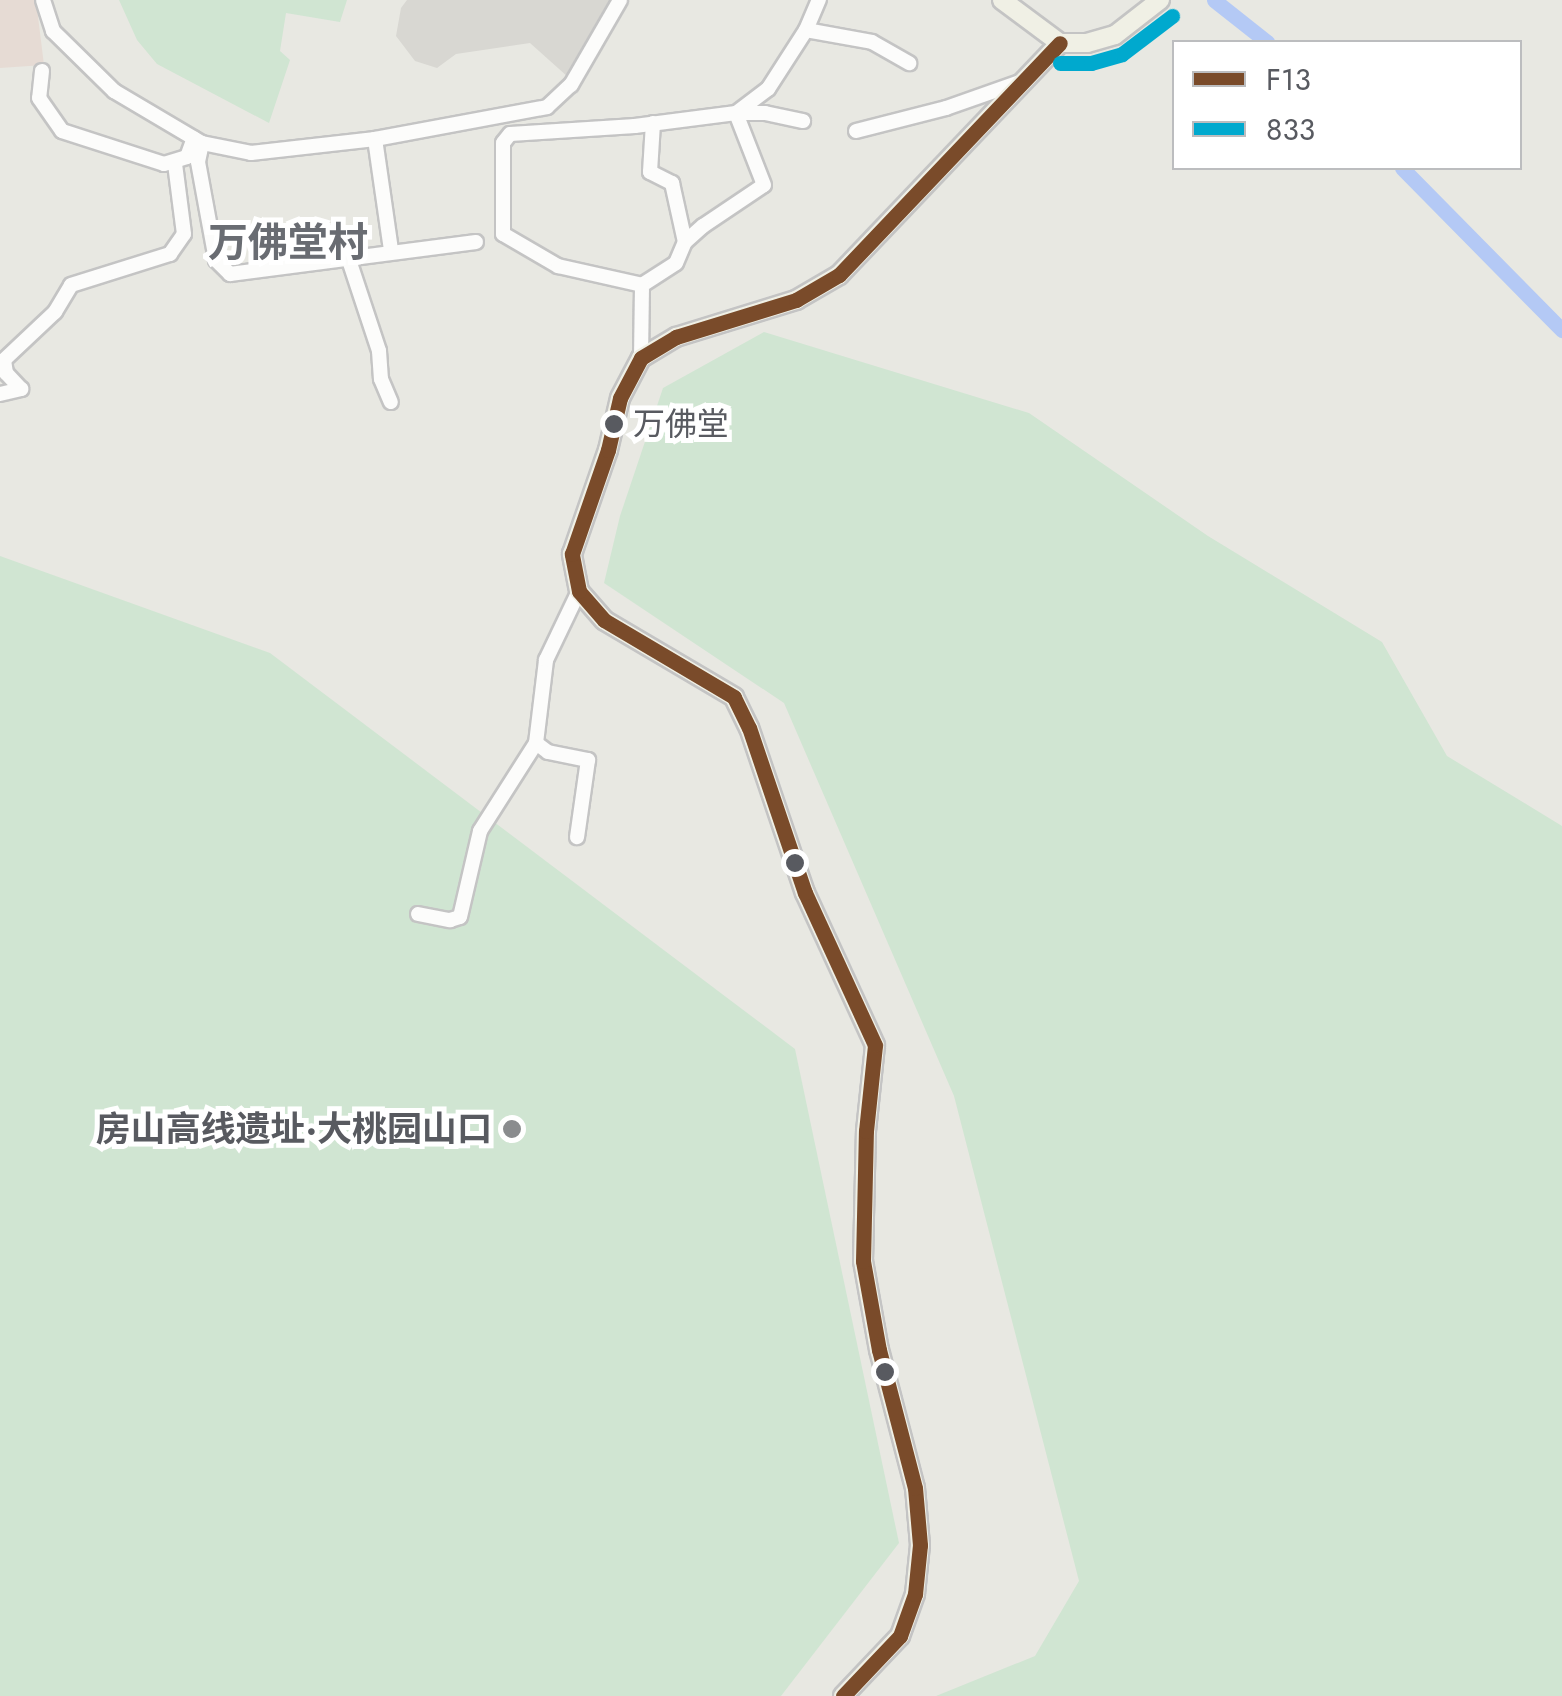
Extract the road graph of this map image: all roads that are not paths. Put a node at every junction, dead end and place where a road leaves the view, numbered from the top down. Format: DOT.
graph roads {
  1 [pos="43,0"];
  2 [pos="620,0"];
  3 [pos="819,0"];
  4 [pos="1002,0"];
  5 [pos="1160,0"];
  6 [pos="806,30"];
  7 [pos="1060,43"];
  8 [pos="909,64"];
  9 [pos="42,70"];
  10 [pos="1026,80"];
  11 [pos="736,113"];
  12 [pos="802,121"];
  13 [pos="653,123"];
  14 [pos="856,130"];
  15 [pos="375,139"];
  16 [pos="198,140"];
  17 [pos="175,164"];
  18 [pos="476,242"];
  19 [pos="686,242"];
  20 [pos="391,250"];
  21 [pos="348,257"];
  22 [pos="642,285"];
  23 [pos="641,358"];
  24 [pos="0,394"];
  25 [pos="392,402"];
  26 [pos="579,591"];
  27 [pos="536,744"];
  28 [pos="578,837"];
  29 [pos="418,914"];
  30 [pos="843,1696"];
  1 -- 16 [label="street"];
  2 -- 15 [label="street"];
  3 -- 6 [label="street"];
  4 -- 7 [label="main road"];
  5 -- 7 [label="main road"];
  6 -- 8 [label="street"];
  6 -- 11 [label="street"];
  7 -- 10 [label="main road"];
  9 -- 17 [label="street"];
  10 -- 14 [label="street"];
  10 -- 23 [label="main road"];
  11 -- 12 [label="street"];
  11 -- 13 [label="street"];
  11 -- 19 [label="street"];
  13 -- 19 [label="street"];
  13 -- 22 [label="street"];
  15 -- 16 [label="street"];
  15 -- 20 [label="street"];
  16 -- 17 [label="street"];
  16 -- 21 [label="street"];
  17 -- 24 [label="street"];
  18 -- 20 [label="street"];
  19 -- 22 [label="street"];
  20 -- 21 [label="street"];
  21 -- 25 [label="street"];
  22 -- 23 [label="street"];
  23 -- 26 [label="main road"];
  26 -- 27 [label="street"];
  26 -- 30 [label="main road"];
  27 -- 28 [label="street"];
  27 -- 29 [label="street"];
}
